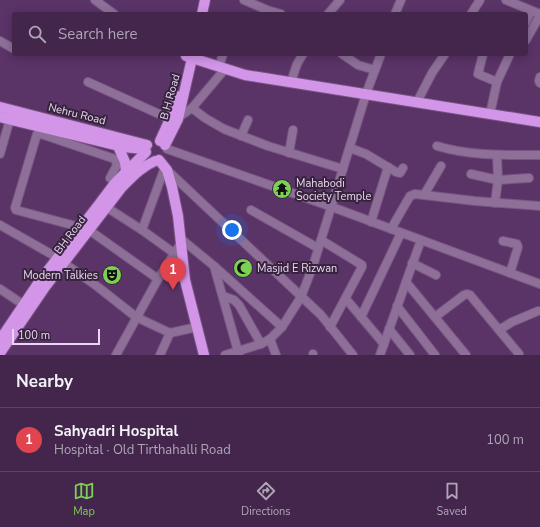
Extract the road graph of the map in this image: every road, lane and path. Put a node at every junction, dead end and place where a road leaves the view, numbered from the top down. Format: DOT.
graph roads {
  1 [pos="95,0"];
  2 [pos="198,0"];
  3 [pos="205,0"];
  4 [pos="244,0"];
  5 [pos="340,0"];
  6 [pos="401,0"];
  7 [pos="480,0"];
  8 [pos="506,0"];
  9 [pos="531,11"];
  10 [pos="111,12"];
  11 [pos="195,12"];
  12 [pos="202,12"];
  13 [pos="274,12"];
  14 [pos="330,12"];
  15 [pos="396,12"];
  16 [pos="472,12"];
  17 [pos="540,15"];
  18 [pos="528,18"];
  19 [pos="528,36"];
  20 [pos="0,41"];
  21 [pos="12,48"];
  22 [pos="188,56"];
  23 [pos="191,56"];
  24 [pos="224,56"];
  25 [pos="302,56"];
  26 [pos="345,56"];
  27 [pos="380,56"];
  28 [pos="444,56"];
  29 [pos="482,56"];
  30 [pos="509,56"];
  31 [pos="222,68"];
  32 [pos="375,70"];
  33 [pos="540,77"];
  34 [pos="88,82"];
  35 [pos="291,82"];
  36 [pos="496,82"];
  37 [pos="540,83"];
  38 [pos="366,94"];
  39 [pos="417,102"];
  40 [pos="0,107"];
  41 [pos="192,108"];
  42 [pos="490,114"];
  43 [pos="5,118"];
  44 [pos="174,118"];
  45 [pos="248,120"];
  46 [pos="540,122"];
  47 [pos="293,130"];
  48 [pos="241,136"];
  49 [pos="164,145"];
  50 [pos="118,146"];
  51 [pos="437,146"];
  52 [pos="350,148"];
  53 [pos="146,149"];
  54 [pos="289,153"];
  55 [pos="0,154"];
  56 [pos="497,155"];
  57 [pos="540,155"];
  58 [pos="162,165"];
  59 [pos="441,166"];
  60 [pos="388,167"];
  61 [pos="403,168"];
  62 [pos="343,169"];
  63 [pos="126,172"];
  64 [pos="471,174"];
  65 [pos="529,178"];
  66 [pos="498,180"];
  67 [pos="115,184"];
  68 [pos="424,195"];
  69 [pos="496,203"];
  70 [pos="540,206"];
  71 [pos="106,207"];
  72 [pos="332,207"];
  73 [pos="251,210"];
  74 [pos="371,222"];
  75 [pos="0,225"];
  76 [pos="391,229"];
  77 [pos="85,230"];
  78 [pos="142,230"];
  79 [pos="401,233"];
  80 [pos="421,240"];
  81 [pos="180,241"];
  82 [pos="504,242"];
  83 [pos="319,244"];
  84 [pos="174,252"];
  85 [pos="61,261"];
  86 [pos="412,263"];
  87 [pos="214,266"];
  88 [pos="510,273"];
  89 [pos="436,274"];
  90 [pos="158,279"];
  91 [pos="406,282"];
  92 [pos="540,284"];
  93 [pos="0,289"];
  94 [pos="223,296"];
  95 [pos="301,297"];
  96 [pos="346,299"];
  97 [pos="24,305"];
  98 [pos="397,306"];
  99 [pos="538,311"];
  100 [pos="136,317"];
  101 [pos="361,317"];
  102 [pos="435,317"];
  103 [pos="197,327"];
  104 [pos="282,327"];
  105 [pos="330,327"];
  106 [pos="389,328"];
  107 [pos="499,330"];
  108 [pos="170,333"];
  109 [pos="270,339"];
  110 [pos="0,340"];
  111 [pos="261,344"];
  112 [pos="384,344"];
  113 [pos="0,353"];
  114 [pos="239,353"];
  115 [pos="276,354"];
  116 [pos="519,354"];
  117 [pos="116,355"];
  118 [pos="160,355"];
  119 [pos="204,355"];
  120 [pos="225,355"];
  121 [pos="352,355"];
  122 [pos="380,355"];
  123 [pos="410,355"];
  124 [pos="435,355"];
  125 [pos="466,355"];
  1 -- 10 [label="street"];
  2 -- 11 [label="main road"];
  3 -- 12 [label="main road"];
  4 -- 13 [label="street"];
  5 -- 14 [label="street"];
  6 -- 15 [label="street"];
  7 -- 16 [label="street"];
  8 -- 9 [label="street"];
  9 -- 17 [label="street"];
  9 -- 18 [label="street"];
  17 -- 19 [label="street"];
  20 -- 21 [label="street"];
  22 -- 44 [label="main road"];
  23 -- 31 [label="main road"];
  24 -- 31 [label="street"];
  25 -- 35 [label="street"];
  26 -- 32 [label="street"];
  27 -- 32 [label="street"];
  28 -- 39 [label="street"];
  29 -- 36 [label="street"];
  30 -- 36 [label="street"];
  31 -- 35 [label="main road"];
  31 -- 41 [label="street"];
  32 -- 38 [label="street"];
  33 -- 37 [label="street"];
  34 -- 44 [label="street"];
  35 -- 38 [label="main road"];
  36 -- 42 [label="street"];
  38 -- 39 [label="main road"];
  38 -- 52 [label="street"];
  39 -- 42 [label="main road"];
  40 -- 53 [label="main road, Nehru Road"];
  41 -- 44 [label="street"];
  41 -- 48 [label="street"];
  42 -- 46 [label="main road"];
  43 -- 50 [label="main road, Nehru Road"];
  43 -- 55 [label="street"];
  44 -- 49 [label="main road"];
  45 -- 48 [label="street"];
  47 -- 54 [label="street"];
  48 -- 54 [label="street"];
  49 -- 53 [label="main road"];
  49 -- 58 [label="main road"];
  49 -- 72 [label="street"];
  50 -- 53 [label="main road, Nehru Road"];
  50 -- 63 [label="main road"];
  51 -- 56 [label="street"];
  52 -- 60 [label="street"];
  52 -- 62 [label="street"];
  53 -- 58 [label="main road"];
  53 -- 63 [label="main road, BH Road"];
  54 -- 62 [label="street"];
  56 -- 57 [label="street"];
  56 -- 66 [label="street"];
  58 -- 71 [label="main road, BH Road"];
  58 -- 78 [label="street"];
  58 -- 81 [label="main road"];
  58 -- 95 [label="street"];
  59 -- 68 [label="street"];
  60 -- 61 [label="street"];
  60 -- 74 [label="street"];
  62 -- 72 [label="street"];
  63 -- 67 [label="main road, BH Road"];
  64 -- 66 [label="street"];
  65 -- 66 [label="street"];
  66 -- 69 [label="street"];
  67 -- 77 [label="main road, BH Road"];
  67 -- 77 [label="street"];
  68 -- 69 [label="street"];
  68 -- 76 [label="street"];
  69 -- 70 [label="street"];
  71 -- 77 [label="main road, BH Road"];
  71 -- 78 [label="street"];
  72 -- 74 [label="street"];
  72 -- 83 [label="street"];
  73 -- 83 [label="street"];
  74 -- 76 [label="street"];
  75 -- 85 [label="street"];
  76 -- 79 [label="street"];
  77 -- 85 [label="main road, BH Road"];
  77 -- 90 [label="street"];
  78 -- 84 [label="street"];
  79 -- 80 [label="street"];
  79 -- 101 [label="street"];
  80 -- 86 [label="street"];
  80 -- 88 [label="street"];
  81 -- 84 [label="street"];
  81 -- 87 [label="street"];
  81 -- 103 [label="main road"];
  82 -- 88 [label="street"];
  83 -- 95 [label="street"];
  83 -- 96 [label="street"];
  84 -- 90 [label="street"];
  85 -- 97 [label="main road, BH Road"];
  85 -- 100 [label="street"];
  85 -- 113 [label="main road, BH Road"];
  86 -- 89 [label="street"];
  86 -- 91 [label="street"];
  87 -- 94 [label="street"];
  87 -- 104 [label="street"];
  88 -- 92 [label="street"];
  90 -- 100 [label="street"];
  91 -- 98 [label="street"];
  91 -- 102 [label="street"];
  93 -- 97 [label="street"];
  94 -- 111 [label="street"];
  94 -- 114 [label="street"];
  95 -- 104 [label="street"];
  95 -- 105 [label="street"];
  96 -- 101 [label="street"];
  96 -- 105 [label="street"];
  97 -- 110 [label="main road, BH Road"];
  98 -- 106 [label="street"];
  98 -- 124 [label="street"];
  99 -- 107 [label="street"];
  100 -- 108 [label="street"];
  100 -- 117 [label="street"];
  101 -- 112 [label="street"];
  102 -- 107 [label="street"];
  102 -- 125 [label="street"];
  103 -- 108 [label="street"];
  103 -- 119 [label="main road"];
  104 -- 109 [label="street"];
  105 -- 121 [label="street"];
  106 -- 112 [label="street"];
  106 -- 123 [label="street"];
  107 -- 116 [label="street"];
  108 -- 118 [label="street"];
  109 -- 111 [label="street"];
  109 -- 115 [label="street"];
  111 -- 114 [label="street"];
  112 -- 122 [label="street"];
  114 -- 120 [label="street"];
}
